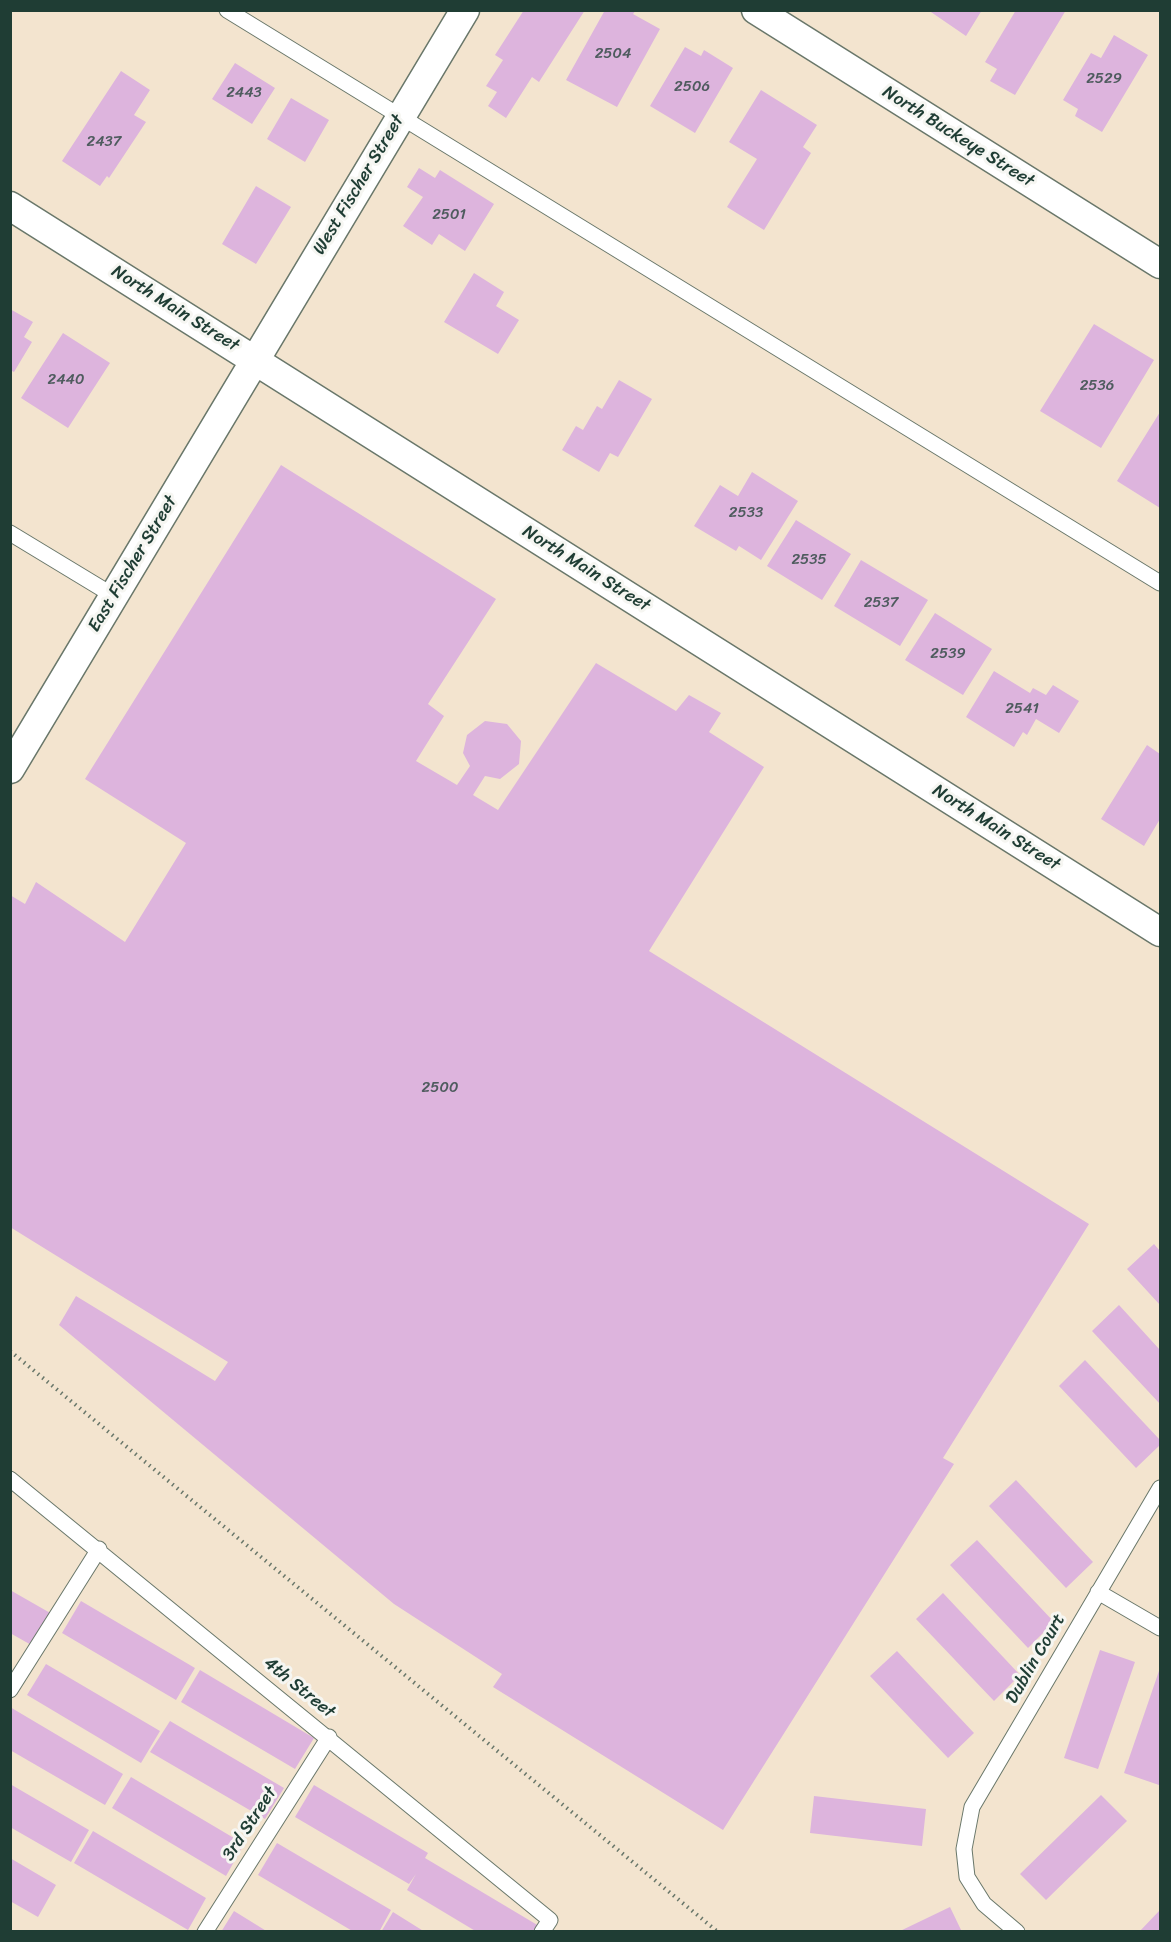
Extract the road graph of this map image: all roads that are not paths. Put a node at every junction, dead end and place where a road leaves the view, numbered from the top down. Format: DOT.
graph roads {
  1 [pos="227,10"];
  2 [pos="465,10"];
  3 [pos="756,10"];
  4 [pos="399,118"];
  5 [pos="10,206"];
  6 [pos="1161,264"];
  7 [pos="256,360"];
  8 [pos="10,533"];
  9 [pos="1161,583"];
  10 [pos="114,596"];
  11 [pos="10,769"];
  12 [pos="1161,932"];
  13 [pos="10,1479"];
  14 [pos="1161,1488"];
  15 [pos="99,1549"];
  16 [pos="1098,1592"];
  17 [pos="1161,1628"];
  18 [pos="10,1690"];
  19 [pos="329,1737"];
  20 [pos="205,1932"];
  21 [pos="542,1932"];
  22 [pos="1017,1932"];
  1 -- 4 [label="lane"];
  2 -- 4 [label="street, West Fischer Street"];
  3 -- 6 [label="street, North Buckeye Street"];
  4 -- 7 [label="street, West Fischer Street"];
  4 -- 9 [label="lane"];
  5 -- 7 [label="street, North Main Street"];
  7 -- 10 [label="street, East Fischer Street"];
  7 -- 12 [label="street, North Main Street"];
  8 -- 10 [label="lane"];
  10 -- 11 [label="street, East Fischer Street"];
  13 -- 15 [label="lane, 4th Street"];
  14 -- 16 [label="lane, Dublin Court"];
  15 -- 18 [label="lane"];
  15 -- 19 [label="lane, 4th Street"];
  16 -- 17 [label="lane"];
  16 -- 22 [label="lane, Dublin Court"];
  19 -- 20 [label="lane, 3rd Street"];
  19 -- 21 [label="lane, 4th Street"];
}
